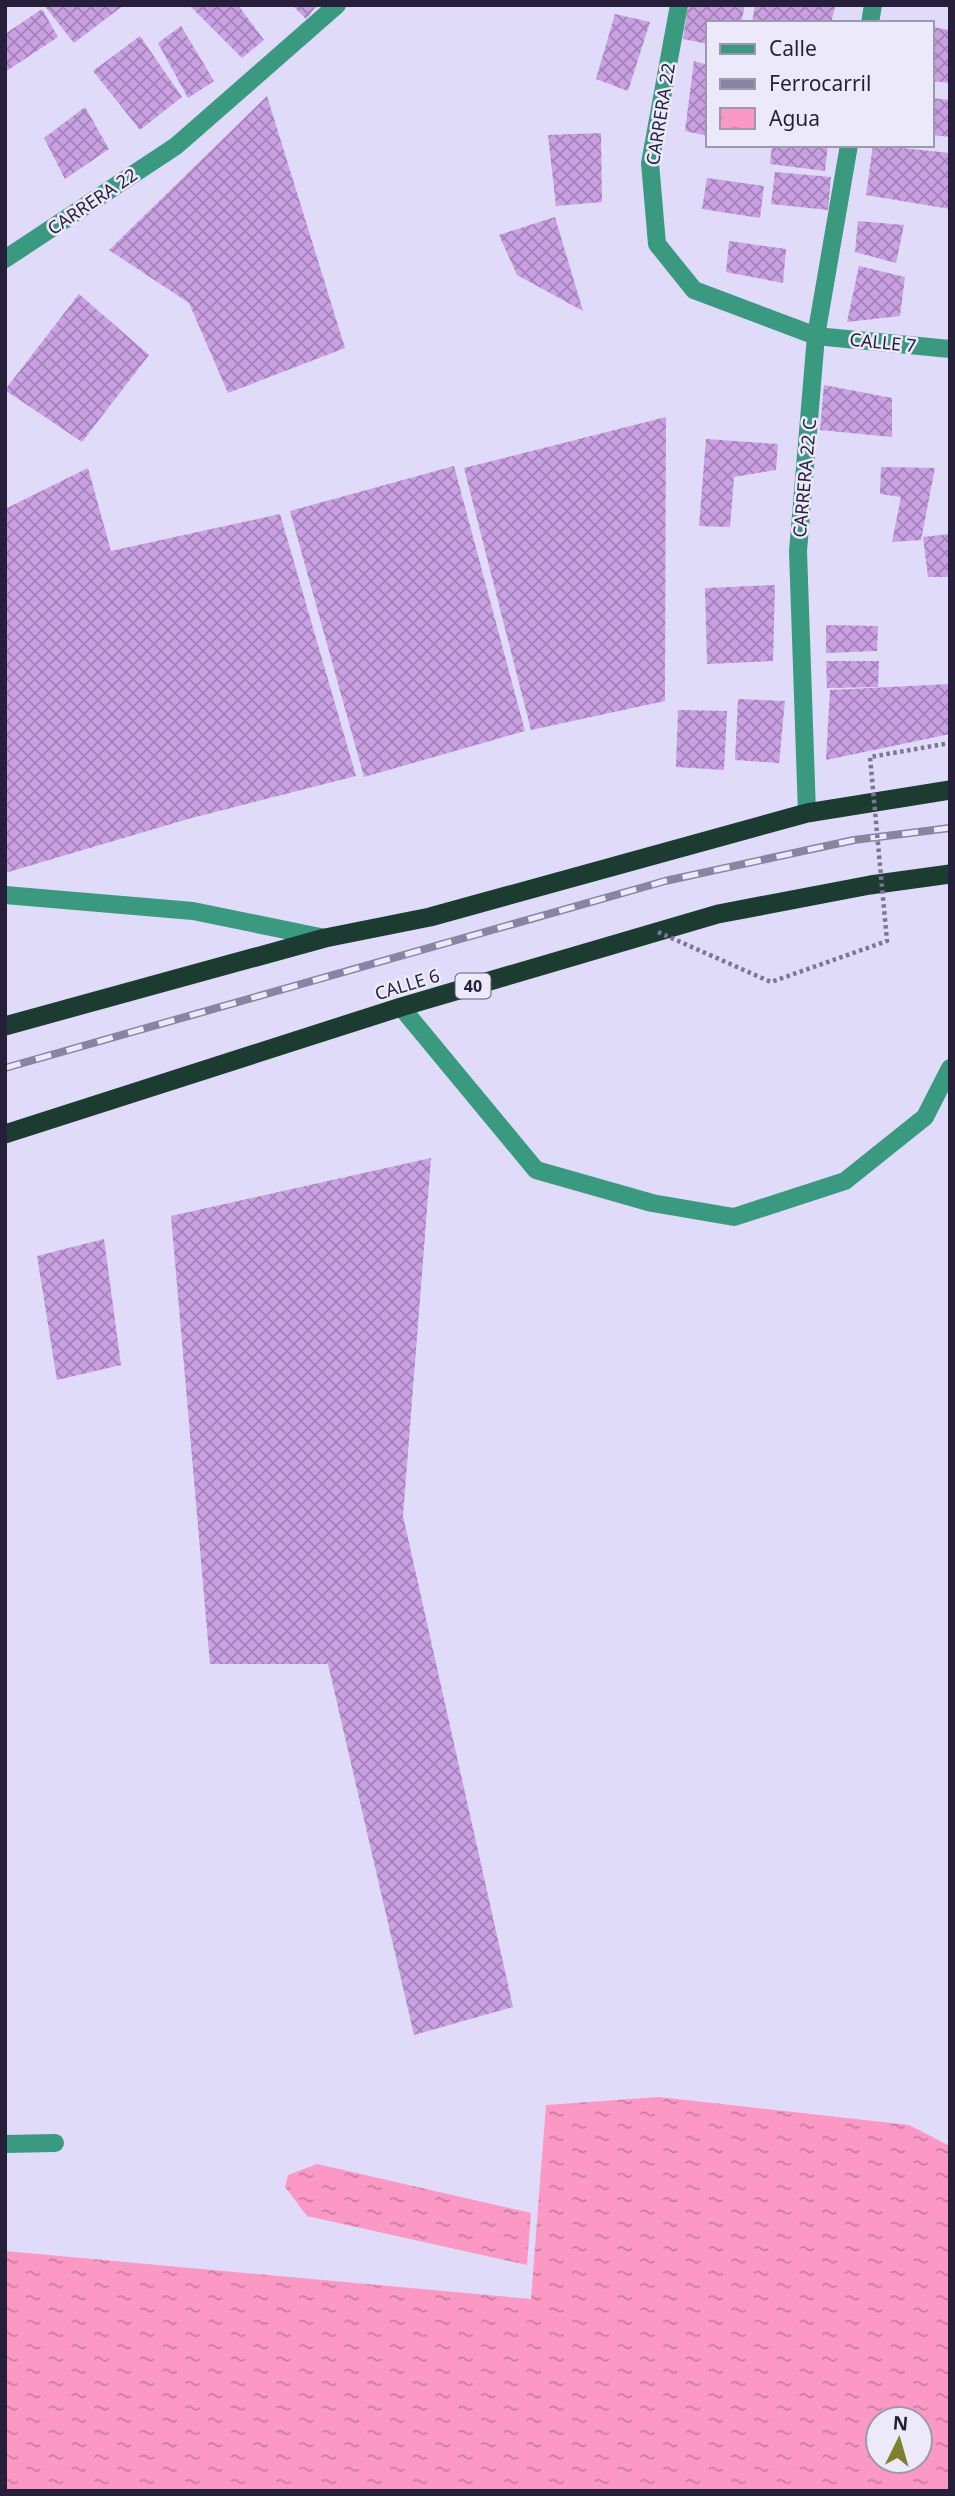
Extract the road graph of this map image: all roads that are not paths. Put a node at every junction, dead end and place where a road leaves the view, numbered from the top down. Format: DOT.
graph roads {
  1 [pos="337,5"];
  2 [pos="679,5"];
  3 [pos="849,147"];
  4 [pos="5,259"];
  5 [pos="816,336"];
  6 [pos="950,349"];
  7 [pos="950,790"];
  8 [pos="807,813"];
  9 [pos="950,874"];
  10 [pos="5,895"];
  11 [pos="325,938"];
  12 [pos="401,1007"];
  13 [pos="5,1026"];
  14 [pos="950,1068"];
  15 [pos="5,1134"];
  16 [pos="55,2143"];
  17 [pos="5,2144"];
  1 -- 4 [label="street, CARRERA 22"];
  2 -- 5 [label="street, CARRERA 22"];
  3 -- 5 [label="street, CARRERA 22 C"];
  5 -- 6 [label="street, CALLE 7"];
  5 -- 8 [label="street, CARRERA 22 C"];
  7 -- 8 [label="highway"];
  8 -- 11 [label="highway"];
  9 -- 12 [label="highway, CALLE 6 / 40"];
  10 -- 11 [label="street"];
  11 -- 13 [label="highway"];
  12 -- 14 [label="street"];
  12 -- 15 [label="highway, CALLE 6 / 40"];
  16 -- 17 [label="street"];
}
